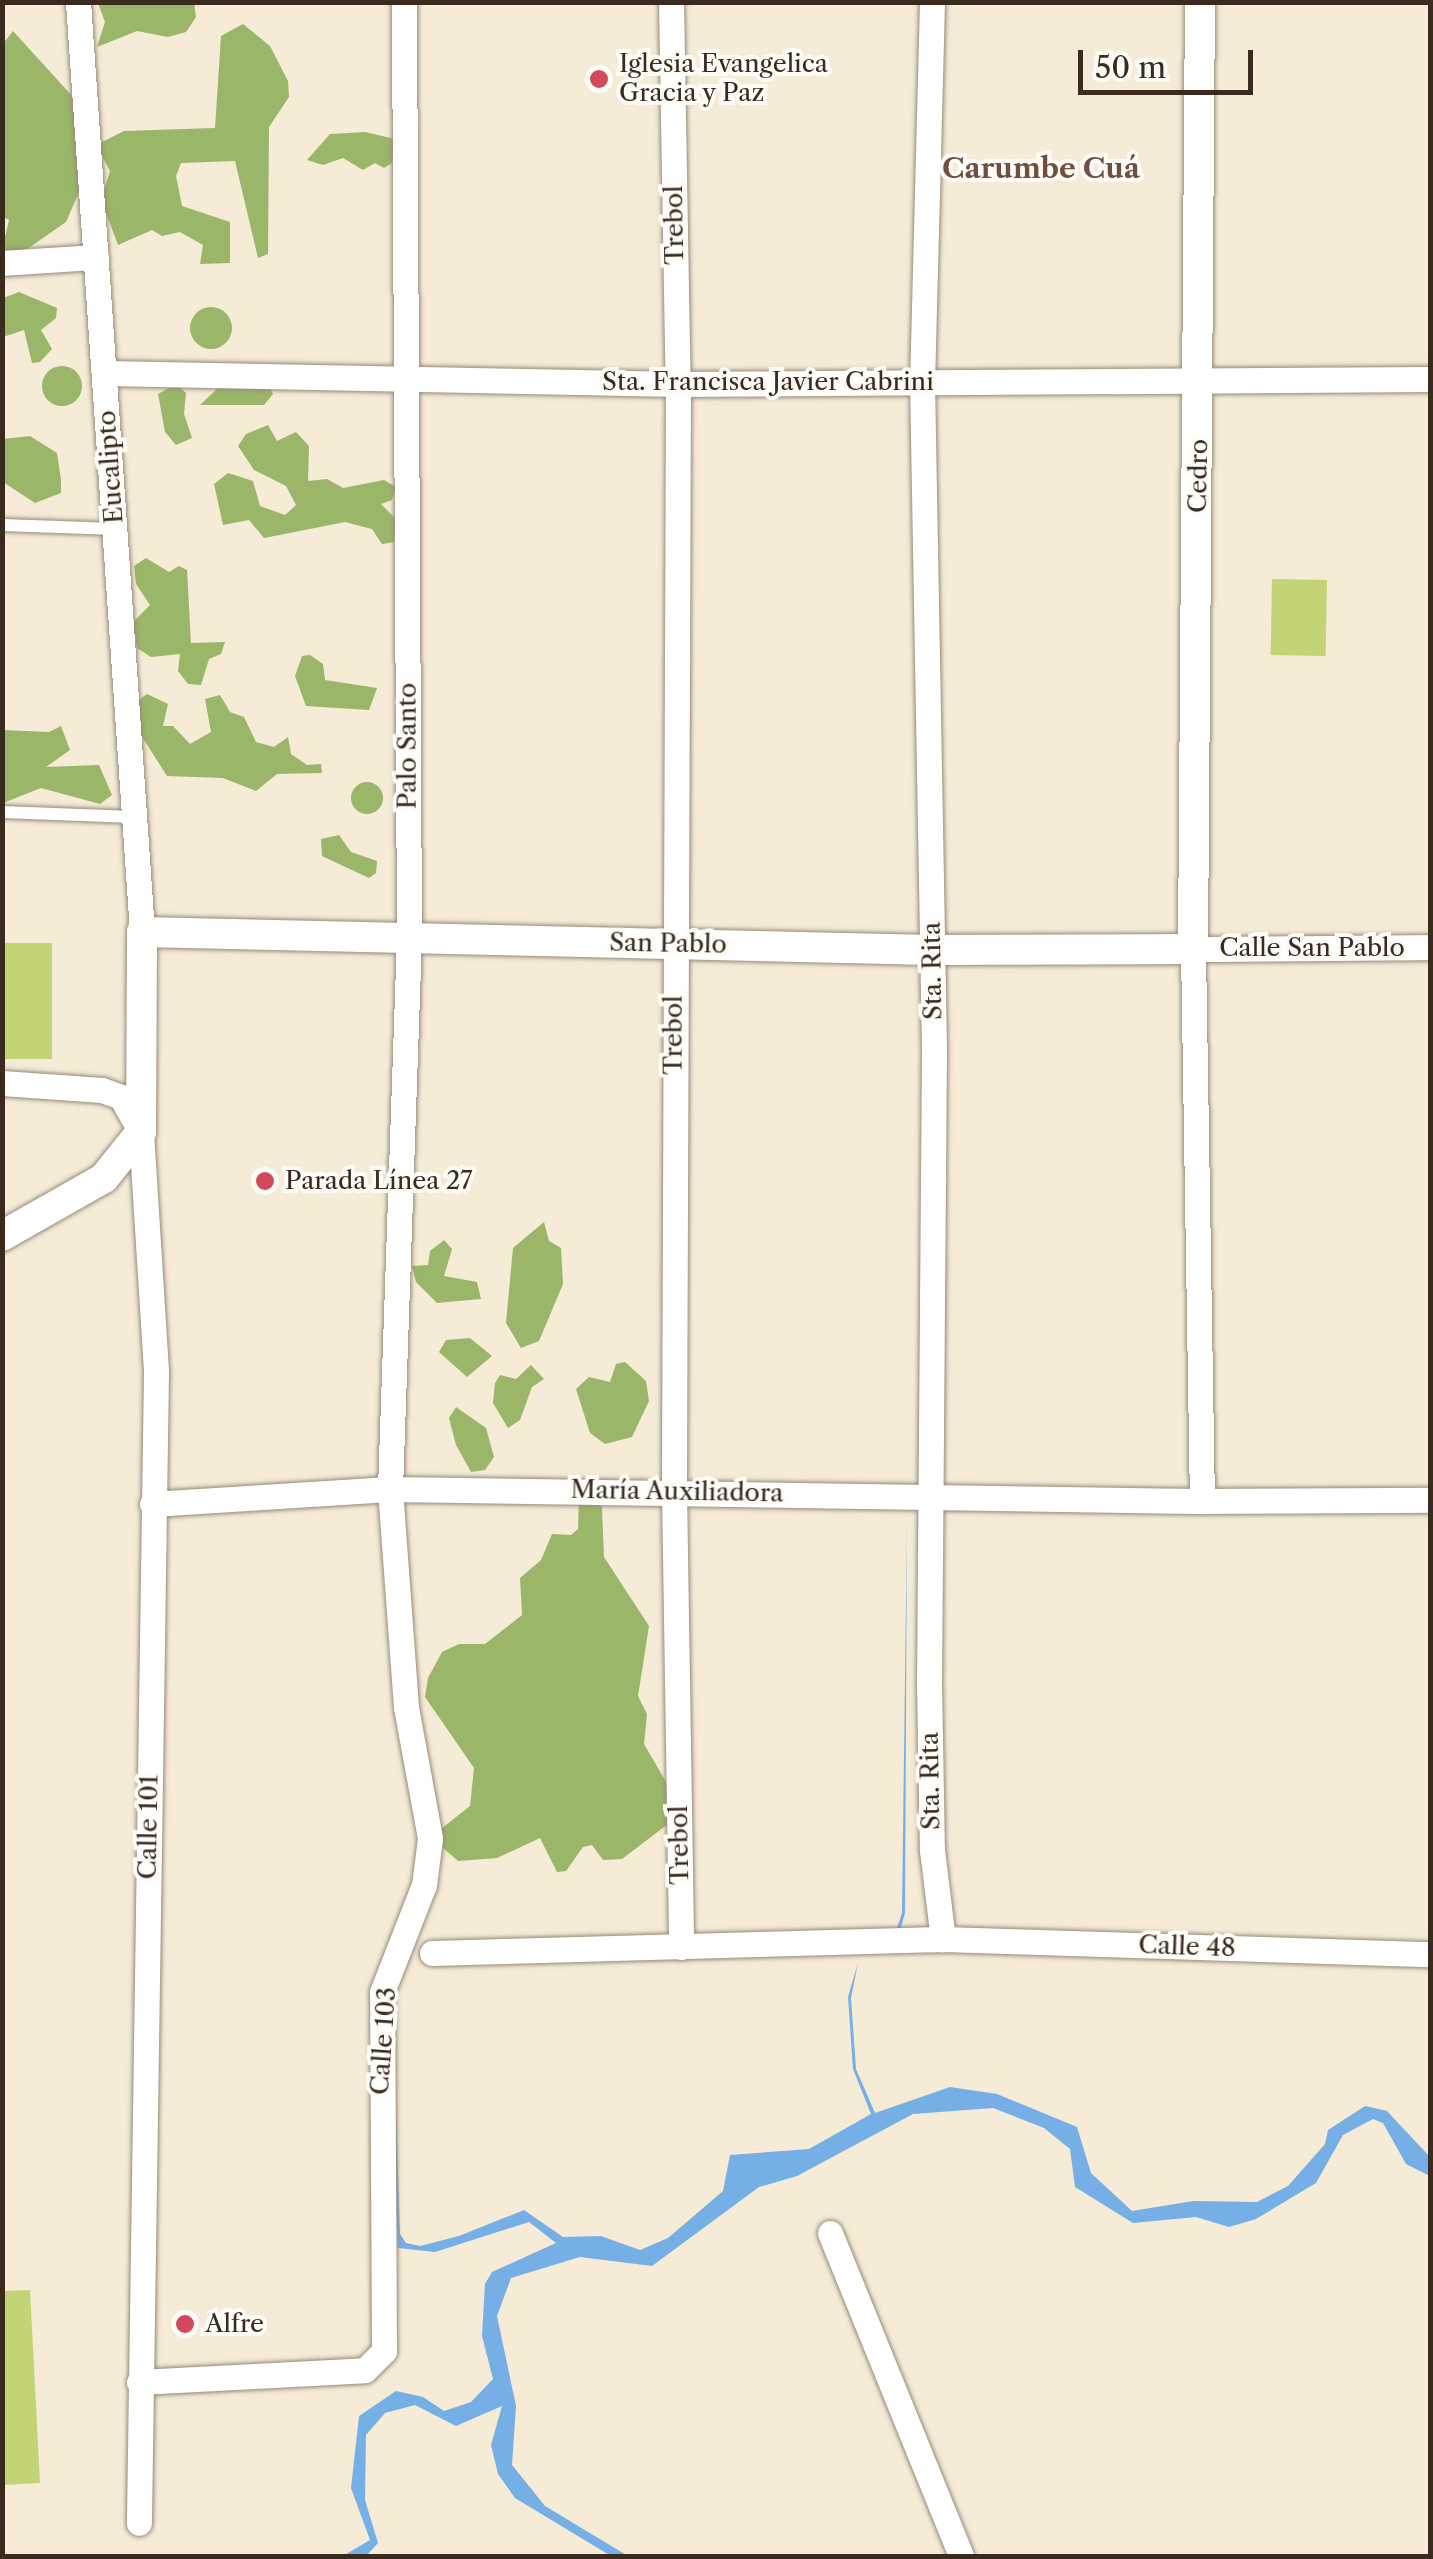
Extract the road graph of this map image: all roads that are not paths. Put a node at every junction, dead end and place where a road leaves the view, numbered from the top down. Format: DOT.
graph roads {
  1 [pos="78,2"];
  2 [pos="404,2"];
  3 [pos="672,2"];
  4 [pos="932,2"];
  5 [pos="1200,2"];
  6 [pos="96,257"];
  7 [pos="2,262"];
  8 [pos="105,372"];
  9 [pos="406,376"];
  10 [pos="1430,379"];
  11 [pos="1200,380"];
  12 [pos="922,381"];
  13 [pos="678,384"];
  14 [pos="2,526"];
  15 [pos="116,529"];
  16 [pos="2,812"];
  17 [pos="134,817"];
  18 [pos="142,932"];
  19 [pos="408,938"];
  20 [pos="674,944"];
  21 [pos="1430,947"];
  22 [pos="1193,949"];
  23 [pos="932,950"];
  24 [pos="2,1083"];
  25 [pos="141,1132"];
  26 [pos="2,1236"];
  27 [pos="390,1489"];
  28 [pos="674,1490"];
  29 [pos="1430,1500"];
  30 [pos="928,1501"];
  31 [pos="1202,1501"];
  32 [pos="152,1504"];
  33 [pos="943,1940"];
  34 [pos="681,1947"];
  35 [pos="432,1953"];
  36 [pos="1430,1954"];
  37 [pos="830,2234"];
  38 [pos="140,2382"];
  39 [pos="139,2522"];
  40 [pos="961,2556"];
  1 -- 6 [label="street, Eucalipto"];
  2 -- 9 [label="street, Palo Santo"];
  3 -- 13 [label="street, Trebol"];
  4 -- 12 [label="street, Sta. Rita"];
  5 -- 11 [label="street, Cedro"];
  6 -- 7 [label="street"];
  6 -- 8 [label="street, Eucalipto"];
  8 -- 9 [label="street, Sta. Francisca Javier Cabrini"];
  8 -- 15 [label="street, Eucalipto"];
  9 -- 13 [label="street, Sta. Francisca Javier Cabrini"];
  9 -- 19 [label="street, Palo Santo"];
  10 -- 11 [label="street, Sta. Francisca Javier Cabrini"];
  11 -- 12 [label="street, Sta. Francisca Javier Cabrini"];
  11 -- 22 [label="street, Cedro"];
  12 -- 13 [label="street, Sta. Francisca Javier Cabrini"];
  12 -- 23 [label="street, Sta. Rita"];
  13 -- 20 [label="street, Trebol"];
  14 -- 15 [label="lane"];
  15 -- 17 [label="street, Eucalipto"];
  16 -- 17 [label="lane"];
  17 -- 18 [label="street, Eucalipto"];
  18 -- 19 [label="street, San Pablo"];
  18 -- 25 [label="street"];
  19 -- 20 [label="street, San Pablo"];
  19 -- 27 [label="street, Palo Santo"];
  20 -- 23 [label="street, San Pablo"];
  20 -- 28 [label="street, Trebol"];
  21 -- 22 [label="street, Calle San Pablo"];
  22 -- 23 [label="street, San Pablo"];
  22 -- 31 [label="street"];
  23 -- 30 [label="street, Sta. Rita"];
  24 -- 25 [label="street"];
  25 -- 26 [label="street"];
  25 -- 32 [label="street, Calle 101"];
  27 -- 28 [label="street, María Auxiliadora"];
  27 -- 32 [label="street, María Auxiliadora"];
  27 -- 38 [label="street, Calle 103"];
  28 -- 30 [label="street, María Auxiliadora"];
  28 -- 34 [label="street, Trebol"];
  29 -- 31 [label="street, María Auxiliadora"];
  30 -- 31 [label="street, María Auxiliadora"];
  30 -- 33 [label="street, Sta. Rita"];
  32 -- 38 [label="street, Calle 101"];
  33 -- 34 [label="street, Calle 48"];
  33 -- 36 [label="street, Calle 48"];
  34 -- 35 [label="street, Calle 48"];
  37 -- 40 [label="street"];
  38 -- 39 [label="street, Calle 101"];
}
